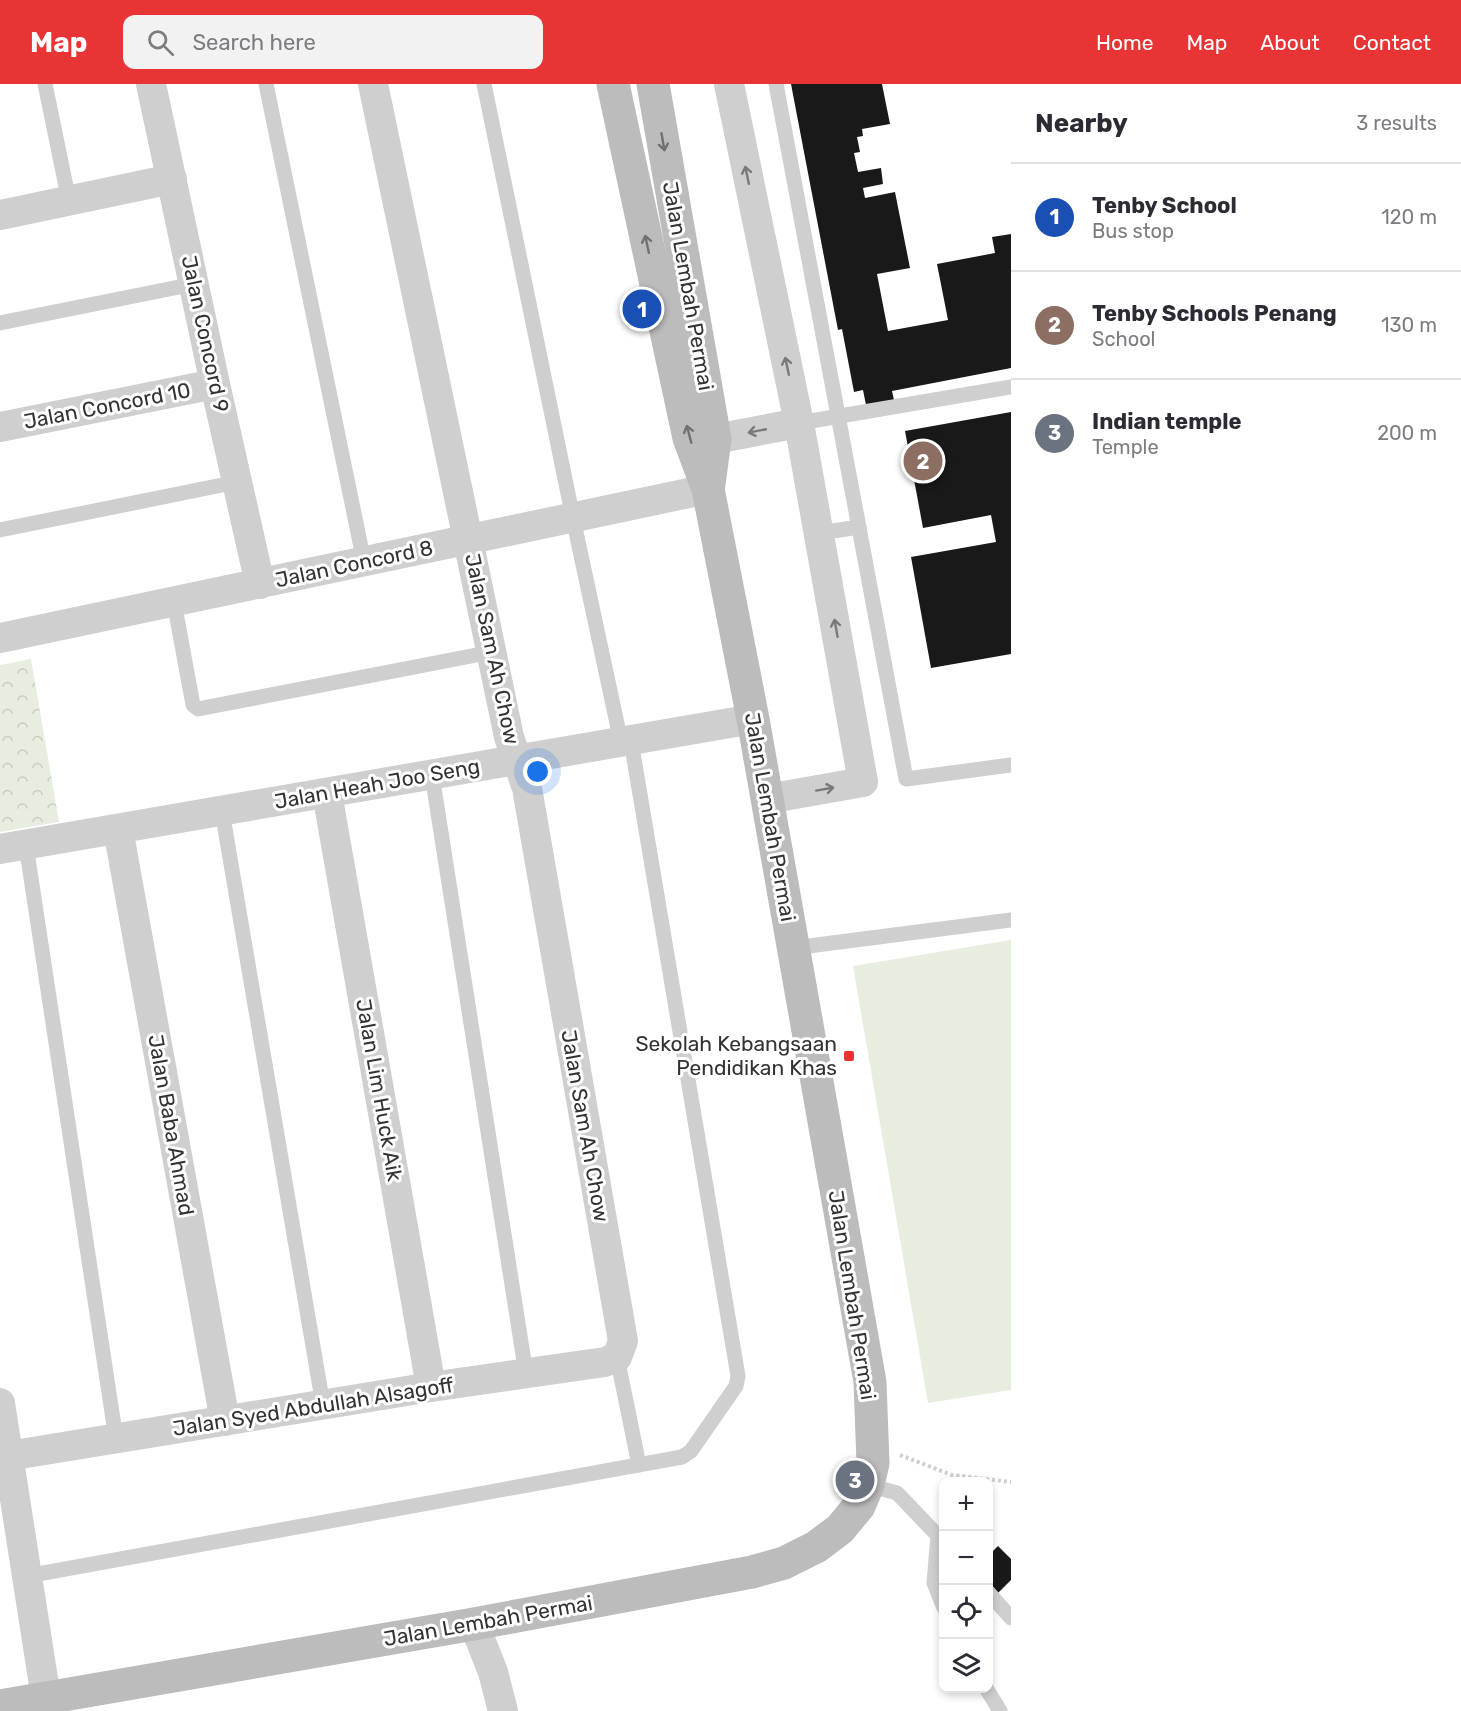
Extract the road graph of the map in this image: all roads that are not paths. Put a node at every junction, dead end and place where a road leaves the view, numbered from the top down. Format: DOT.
graph roads {
  1 [pos="45,84"];
  2 [pos="151,84"];
  3 [pos="266,84"];
  4 [pos="373,84"];
  5 [pos="484,84"];
  6 [pos="613,84"];
  7 [pos="653,84"];
  8 [pos="729,84"];
  9 [pos="776,84"];
  10 [pos="172,179"];
  11 [pos="69,201"];
  12 [pos="0,215"];
  13 [pos="194,284"];
  14 [pos="0,323"];
  15 [pos="215,384"];
  16 [pos="1011,387"];
  17 [pos="839,417"];
  18 [pos="799,423"];
  19 [pos="0,428"];
  20 [pos="715,439"];
  21 [pos="237,482"];
  22 [pos="708,489"];
  23 [pos="573,518"];
  24 [pos="859,527"];
  25 [pos="0,531"];
  26 [pos="819,533"];
  27 [pos="468,540"];
  28 [pos="364,562"];
  29 [pos="260,584"];
  30 [pos="174,602"];
  31 [pos="0,638"];
  32 [pos="492,652"];
  33 [pos="753,719"];
  34 [pos="626,741"];
  35 [pos="517,760"];
  36 [pos="1011,765"];
  37 [pos="432,775"];
  38 [pos="327,793"];
  39 [pos="767,799"];
  40 [pos="222,811"];
  41 [pos="118,829"];
  42 [pos="13,847"];
  43 [pos="1011,920"];
  44 [pos="793,948"];
  45 [pos="616,1357"];
  46 [pos="526,1374"];
  47 [pos="431,1387"];
  48 [pos="0,1403"];
  49 [pos="323,1405"];
  50 [pos="225,1421"];
  51 [pos="116,1439"];
  52 [pos="8,1456"];
  53 [pos="639,1465"];
  54 [pos="868,1485"];
  55 [pos="939,1537"];
  56 [pos="939,1552"];
  57 [pos="27,1575"];
  58 [pos="939,1596"];
  59 [pos="993,1598"];
  60 [pos="1011,1618"];
  61 [pos="474,1624"];
  62 [pos="989,1693"];
  63 [pos="46,1698"];
  64 [pos="0,1706"];
  65 [pos="503,1711"];
  66 [pos="1000,1711"];
  1 -- 11 [label="lane"];
  2 -- 10 [label="street, Jalan Concord 9"];
  3 -- 28 [label="lane"];
  4 -- 27 [label="street, Jalan Sam Ah Chow"];
  5 -- 23 [label="lane"];
  22 -- 6 [label="main road, Jalan Lembah Permai, one-way"];
  7 -- 20 [label="main road, Jalan Lembah Permai, one-way"];
  18 -- 8 [label="street, one-way"];
  9 -- 17 [label="lane"];
  10 -- 11 [label="street"];
  10 -- 13 [label="street, Jalan Concord 9"];
  11 -- 12 [label="street"];
  13 -- 14 [label="lane"];
  13 -- 15 [label="street, Jalan Concord 9"];
  15 -- 19 [label="street, Jalan Concord 10"];
  15 -- 21 [label="street, Jalan Concord 9"];
  16 -- 17 [label="lane"];
  17 -- 18 [label="lane"];
  17 -- 24 [label="lane"];
  18 -- 20 [label="street, one-way"];
  18 -- 26 [label="street"];
  20 -- 22 [label="main road, Jalan Lembah Permai"];
  21 -- 25 [label="lane"];
  21 -- 29 [label="street, Jalan Concord 9"];
  22 -- 23 [label="street, Jalan Concord 8"];
  22 -- 33 [label="main road, Jalan Lembah Permai"];
  23 -- 27 [label="street, Jalan Concord 8"];
  23 -- 34 [label="lane"];
  24 -- 26 [label="lane"];
  24 -- 36 [label="lane"];
  39 -- 26 [label="street, one-way"];
  27 -- 28 [label="street, Jalan Concord 8"];
  27 -- 32 [label="street, Jalan Sam Ah Chow"];
  28 -- 29 [label="street, Jalan Concord 8"];
  29 -- 30 [label="street, Jalan Concord 8"];
  30 -- 31 [label="street, Jalan Concord 8"];
  30 -- 32 [label="lane"];
  32 -- 35 [label="street, Jalan Sam Ah Chow"];
  33 -- 34 [label="street, Jalan Heah Joo Seng"];
  33 -- 39 [label="main road, Jalan Lembah Permai"];
  34 -- 35 [label="street, Jalan Heah Joo Seng"];
  34 -- 53 [label="lane"];
  35 -- 37 [label="street, Jalan Heah Joo Seng"];
  35 -- 45 [label="street, Jalan Sam Ah Chow"];
  37 -- 38 [label="street, Jalan Heah Joo Seng"];
  37 -- 46 [label="lane"];
  38 -- 40 [label="street, Jalan Heah Joo Seng"];
  38 -- 47 [label="street, Jalan Lim Huck Aik"];
  39 -- 44 [label="main road, Jalan Lembah Permai"];
  40 -- 41 [label="street, Jalan Heah Joo Seng"];
  40 -- 49 [label="lane"];
  41 -- 42 [label="street, Jalan Heah Joo Seng"];
  41 -- 50 [label="street, Jalan Baba Ahmad"];
  42 -- 51 [label="lane"];
  43 -- 44 [label="lane"];
  44 -- 54 [label="main road, Jalan Lembah Permai"];
  45 -- 46 [label="street, Jalan Syed Abdullah Alsagoff"];
  45 -- 53 [label="lane"];
  46 -- 47 [label="street, Jalan Syed Abdullah Alsagoff"];
  47 -- 49 [label="street, Jalan Syed Abdullah Alsagoff"];
  48 -- 52 [label="street"];
  49 -- 50 [label="street, Jalan Syed Abdullah Alsagoff"];
  50 -- 51 [label="street, Jalan Syed Abdullah Alsagoff"];
  51 -- 52 [label="street, Jalan Syed Abdullah Alsagoff"];
  52 -- 57 [label="street"];
  53 -- 57 [label="lane"];
  54 -- 55 [label="lane"];
  54 -- 61 [label="main road, Jalan Lembah Permai"];
  56 -- 58 [label="lane"];
  57 -- 63 [label="street"];
  59 -- 60 [label="lane"];
  61 -- 63 [label="main road, Jalan Lembah Permai"];
  61 -- 65 [label="street"];
  62 -- 66 [label="lane"];
  63 -- 64 [label="main road, Jalan Lembah Permai"];
}
